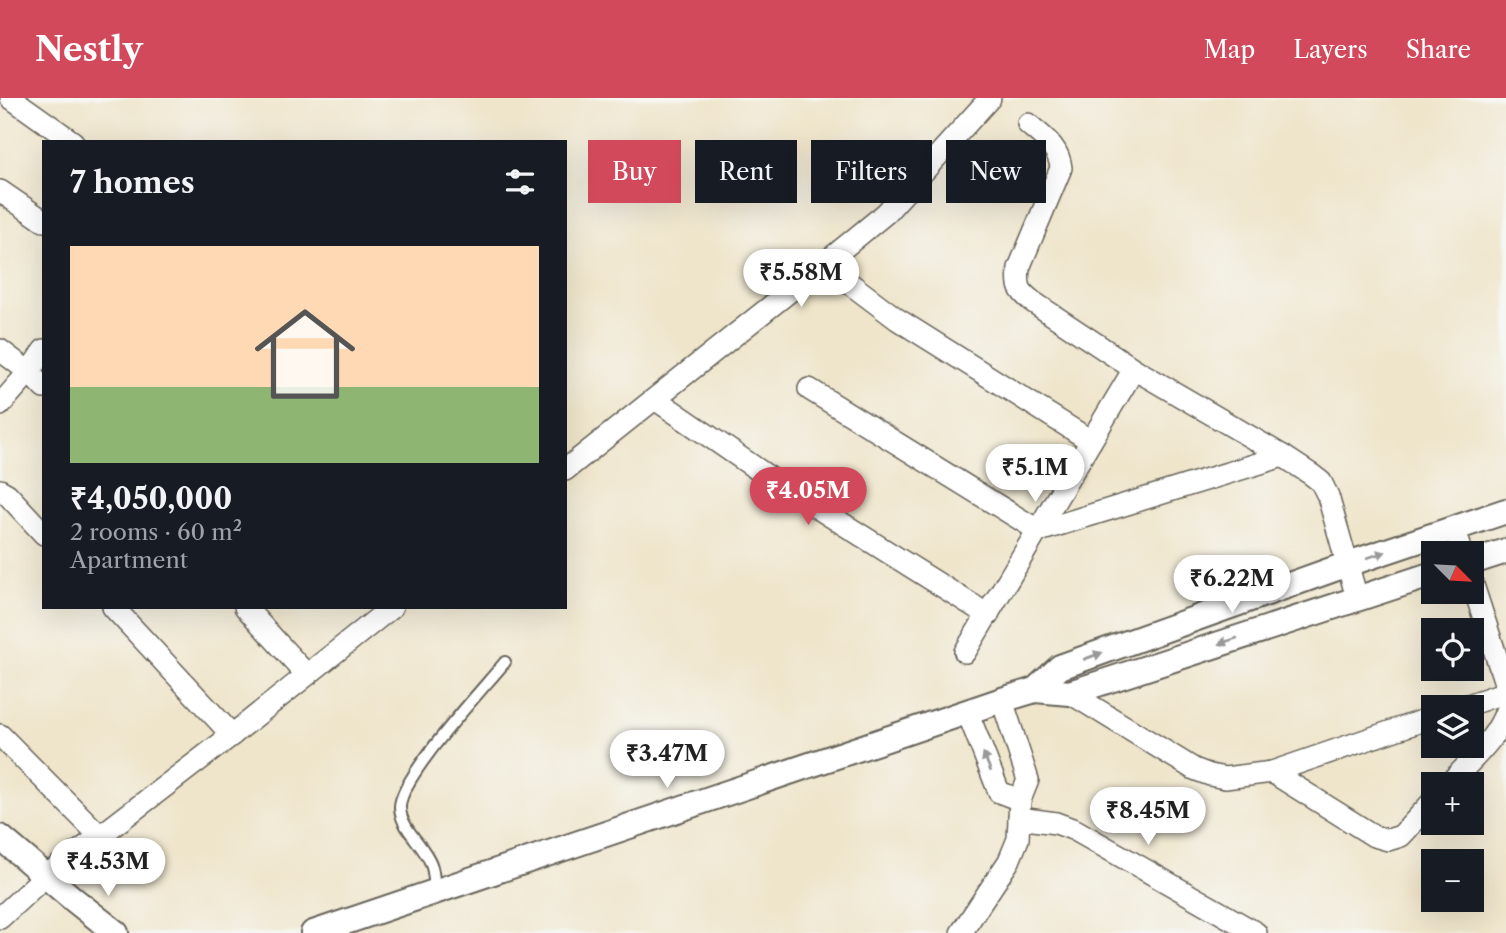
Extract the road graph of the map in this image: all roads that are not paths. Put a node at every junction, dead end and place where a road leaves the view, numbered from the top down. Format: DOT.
graph roads {
  1 [pos="10,98"];
  2 [pos="990,98"];
  3 [pos="1028,124"];
  4 [pos="70,140"];
  5 [pos="0,191"];
  6 [pos="42,220"];
  7 [pos="824,264"];
  8 [pos="0,349"];
  9 [pos="42,353"];
  10 [pos="1134,369"];
  11 [pos="29,372"];
  12 [pos="42,386"];
  13 [pos="809,389"];
  14 [pos="655,398"];
  15 [pos="0,405"];
  16 [pos="1091,441"];
  17 [pos="1283,456"];
  18 [pos="567,468"];
  19 [pos="0,490"];
  20 [pos="1506,511"];
  21 [pos="1455,528"];
  22 [pos="1038,531"];
  23 [pos="42,532"];
  24 [pos="1459,541"];
  25 [pos="1506,551"];
  26 [pos="1484,558"];
  27 [pos="1348,564"];
  28 [pos="1421,579"];
  29 [pos="1357,598"];
  30 [pos="1479,604"];
  31 [pos="115,609"];
  32 [pos="246,609"];
  33 [pos="390,609"];
  34 [pos="988,615"];
  35 [pos="965,652"];
  36 [pos="505,662"];
  37 [pos="307,675"];
  38 [pos="1506,686"];
  39 [pos="1035,690"];
  40 [pos="1506,692"];
  41 [pos="1070,693"];
  42 [pos="1002,700"];
  43 [pos="1484,700"];
  44 [pos="1506,710"];
  45 [pos="967,711"];
  46 [pos="1421,721"];
  47 [pos="232,734"];
  48 [pos="0,735"];
  49 [pos="1272,772"];
  50 [pos="1460,772"];
  51 [pos="1020,809"];
  52 [pos="1421,815"];
  53 [pos="0,836"];
  54 [pos="100,836"];
  55 [pos="45,876"];
  56 [pos="436,892"];
  57 [pos="0,918"];
  58 [pos="968,931"];
  59 [pos="116,933"];
  60 [pos="313,933"];
  61 [pos="1256,933"];
  1 -- 4 [label="street"];
  2 -- 7 [label="street"];
  3 -- 10 [label="street"];
  5 -- 6 [label="street"];
  7 -- 14 [label="street"];
  7 -- 16 [label="street"];
  8 -- 11 [label="street"];
  9 -- 11 [label="street"];
  10 -- 16 [label="street"];
  10 -- 17 [label="street"];
  11 -- 12 [label="street"];
  11 -- 15 [label="street"];
  13 -- 22 [label="street"];
  14 -- 18 [label="street"];
  14 -- 34 [label="street"];
  16 -- 22 [label="street"];
  17 -- 22 [label="street"];
  17 -- 27 [label="street"];
  19 -- 23 [label="street"];
  20 -- 21 [label="street"];
  21 -- 24 [label="street"];
  27 -- 21 [label="street, one-way"];
  22 -- 34 [label="street"];
  25 -- 26 [label="street"];
  27 -- 29 [label="street"];
  39 -- 27 [label="street, one-way"];
  28 -- 29 [label="street"];
  29 -- 41 [label="street, one-way"];
  30 -- 38 [label="street"];
  31 -- 47 [label="street"];
  32 -- 37 [label="street"];
  33 -- 37 [label="street"];
  34 -- 35 [label="street"];
  36 -- 56 [label="lane"];
  37 -- 47 [label="street"];
  39 -- 41 [label="street"];
  39 -- 42 [label="street"];
  40 -- 43 [label="street"];
  41 -- 49 [label="street"];
  42 -- 45 [label="street"];
  42 -- 51 [label="street"];
  44 -- 50 [label="street"];
  51 -- 45 [label="street, one-way"];
  45 -- 56 [label="street"];
  46 -- 49 [label="street"];
  47 -- 54 [label="street"];
  48 -- 54 [label="street"];
  49 -- 52 [label="street"];
  51 -- 58 [label="street"];
  51 -- 61 [label="street"];
  53 -- 55 [label="street"];
  54 -- 55 [label="street"];
  55 -- 57 [label="street"];
  55 -- 59 [label="street"];
  56 -- 60 [label="street"];
}
